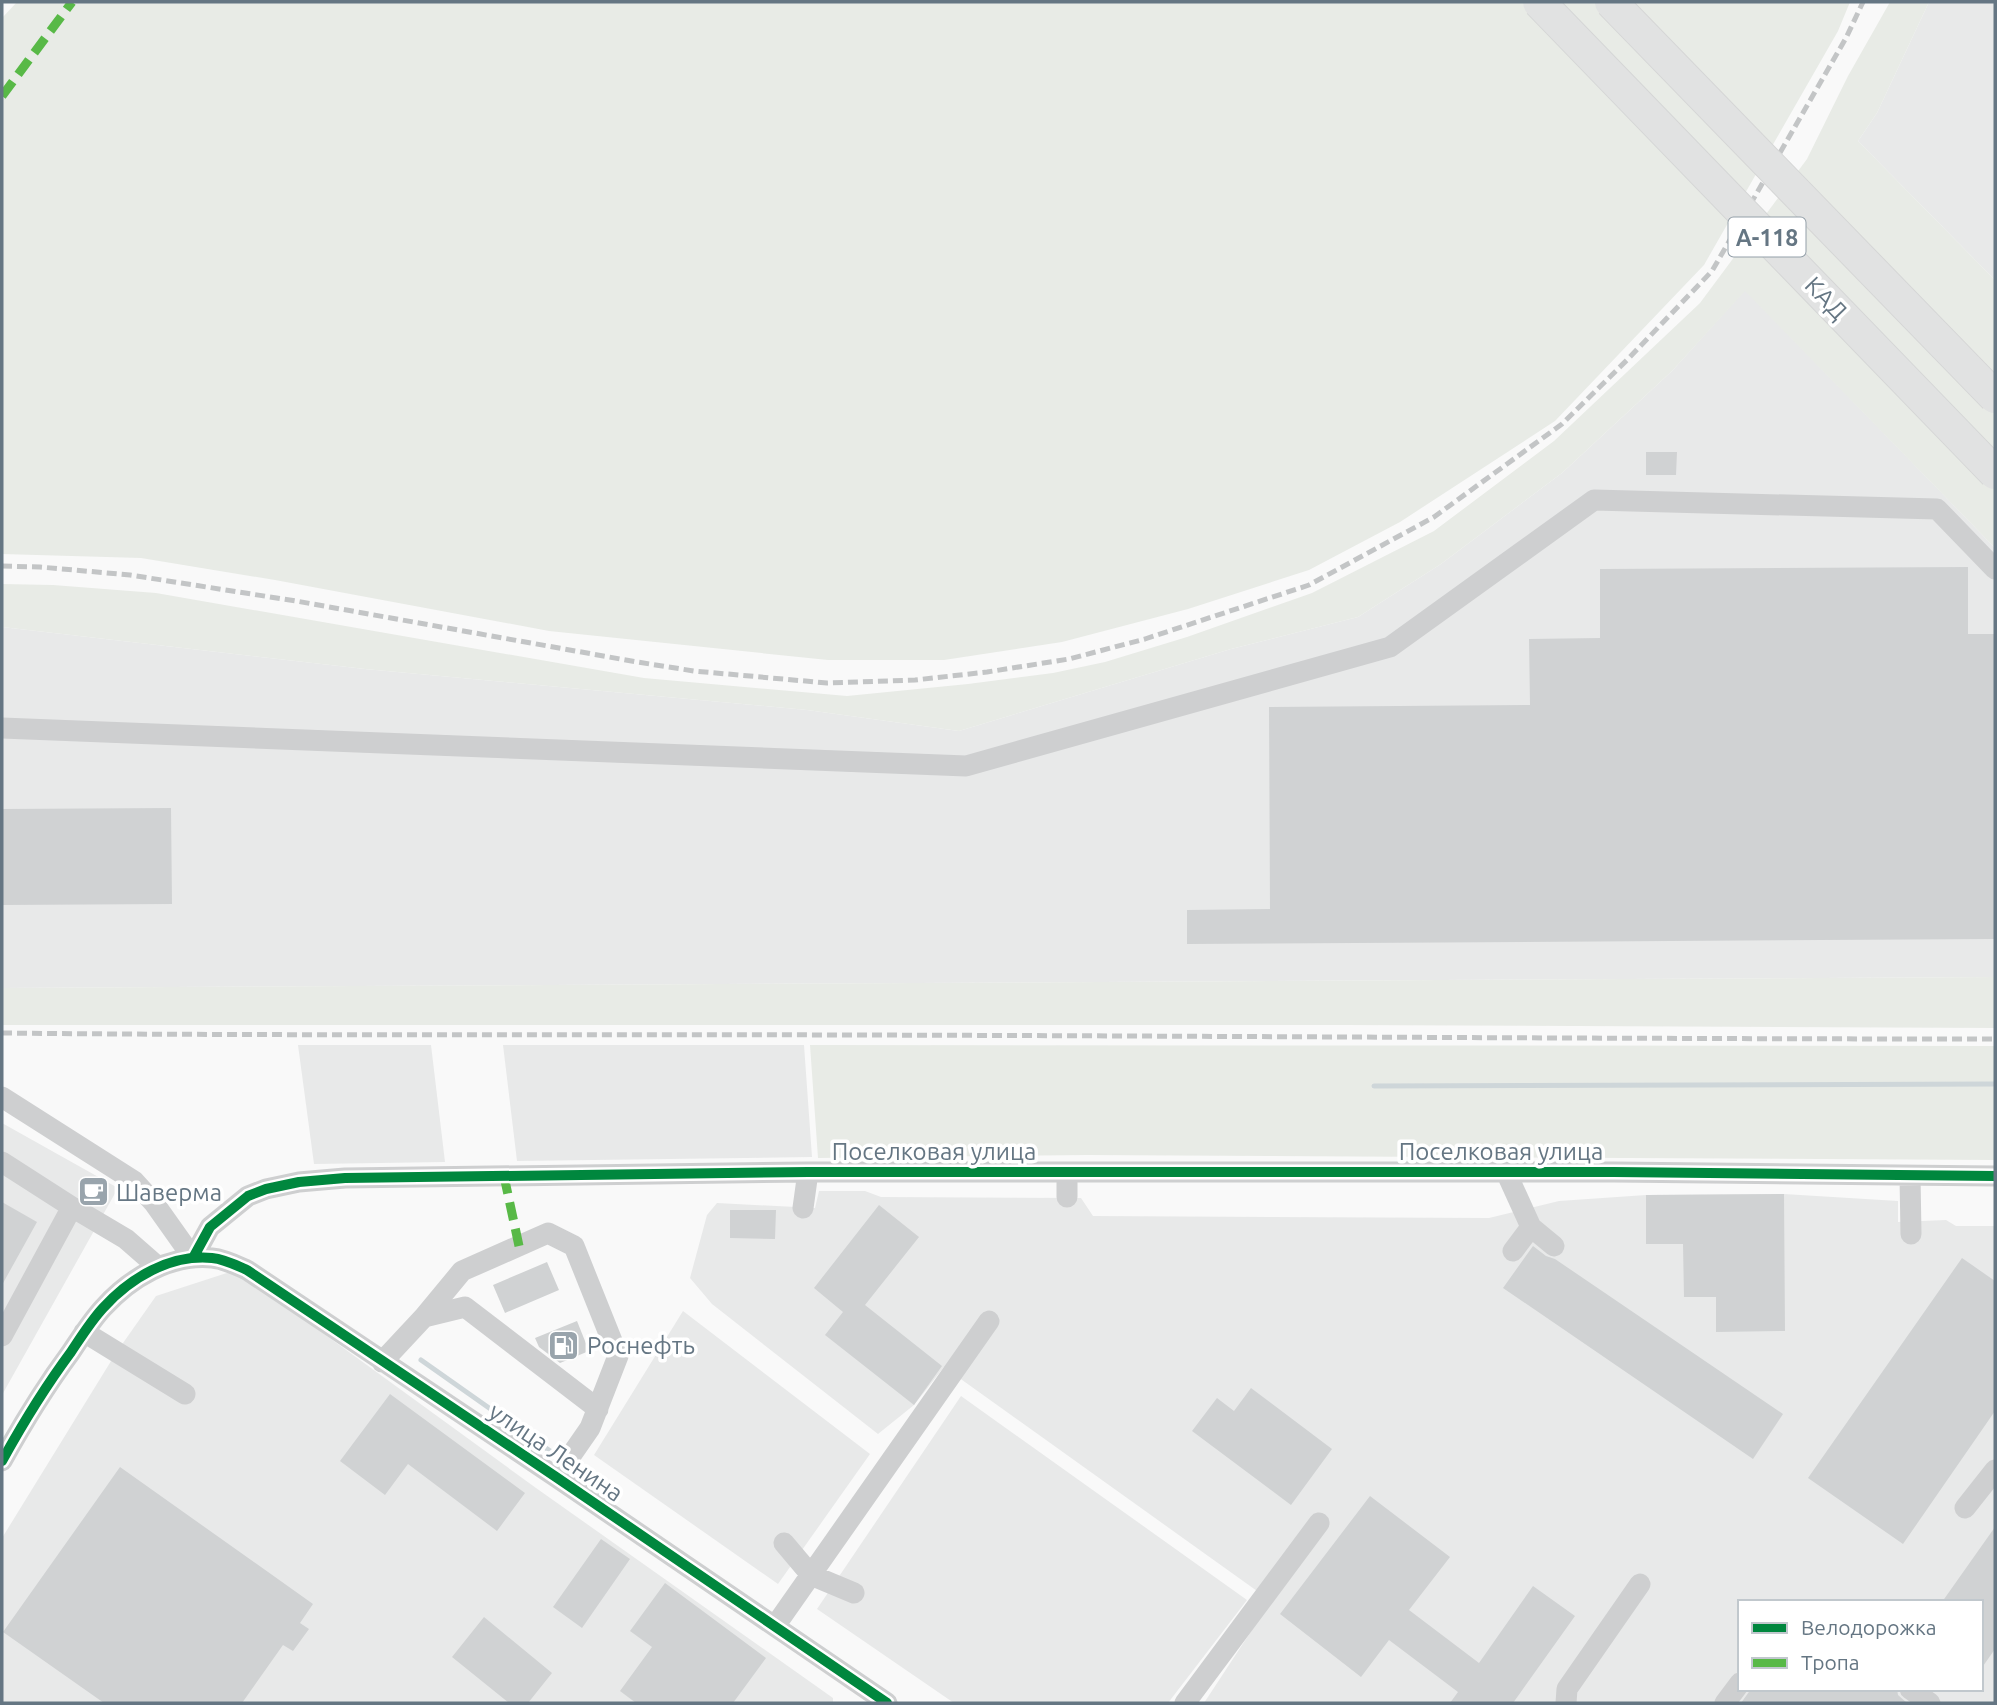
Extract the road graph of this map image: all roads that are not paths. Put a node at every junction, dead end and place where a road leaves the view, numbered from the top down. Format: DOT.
graph roads {
  1 [pos="1539,2"];
  2 [pos="1611,2"];
  3 [pos="1995,397"];
  4 [pos="1995,473"];
  5 [pos="1995,569"];
  6 [pos="2,728"];
  7 [pos="2,1097"];
  8 [pos="2,1163"];
  9 [pos="808,1172"];
  10 [pos="1067,1172"];
  11 [pos="1506,1172"];
  12 [pos="1910,1176"];
  13 [pos="1995,1176"];
  14 [pos="1067,1198"];
  15 [pos="72,1207"];
  16 [pos="803,1208"];
  17 [pos="1531,1227"];
  18 [pos="1911,1234"];
  19 [pos="1554,1246"];
  20 [pos="1513,1251"];
  21 [pos="193,1258"];
  22 [pos="158,1267"];
  23 [pos="424,1317"];
  24 [pos="989,1321"];
  25 [pos="84,1332"];
  26 [pos="2,1336"];
  27 [pos="382,1362"];
  28 [pos="185,1394"];
  29 [pos="597,1409"];
  30 [pos="2,1461"];
  31 [pos="1995,1470"];
  32 [pos="556,1477"];
  33 [pos="1965,1508"];
  34 [pos="1319,1523"];
  35 [pos="784,1543"];
  36 [pos="811,1575"];
  37 [pos="1640,1584"];
  38 [pos="854,1593"];
  39 [pos="775,1626"];
  40 [pos="1738,1686"];
  41 [pos="1913,1691"];
  42 [pos="887,1703"];
  43 [pos="1185,1703"];
  44 [pos="1566,1703"];
  45 [pos="1725,1703"];
  46 [pos="1930,1703"];
  1 -- 4 [label="highway, КАД / А-118, bridge"];
  2 -- 3 [label="highway, А-118, bridge"];
  5 -- 6 [label="street"];
  7 -- 21 [label="street"];
  8 -- 15 [label="street"];
  9 -- 10 [label="street, Поселковая улица"];
  9 -- 16 [label="street"];
  9 -- 21 [label="street, Поселковая улица"];
  10 -- 11 [label="street, Поселковая улица"];
  10 -- 14 [label="street"];
  11 -- 12 [label="street, Поселковая улица"];
  11 -- 17 [label="street"];
  12 -- 13 [label="street, Поселковая улица"];
  12 -- 18 [label="street"];
  15 -- 22 [label="street"];
  15 -- 26 [label="street"];
  17 -- 19 [label="street"];
  17 -- 20 [label="street"];
  21 -- 22 [label="street"];
  21 -- 27 [label="street, улица Ленина"];
  22 -- 25 [label="street"];
  23 -- 27 [label="street"];
  23 -- 29 [label="street"];
  23 -- 29 [label="street"];
  24 -- 36 [label="street"];
  25 -- 28 [label="street"];
  25 -- 30 [label="street"];
  27 -- 32 [label="street, улица Ленина"];
  29 -- 32 [label="street"];
  31 -- 33 [label="street"];
  32 -- 39 [label="street, улица Ленина"];
  34 -- 43 [label="street"];
  35 -- 36 [label="street"];
  36 -- 38 [label="street"];
  36 -- 39 [label="street"];
  37 -- 44 [label="street"];
  39 -- 42 [label="street, улица Ленина"];
  40 -- 45 [label="street"];
  41 -- 46 [label="street"];
}
